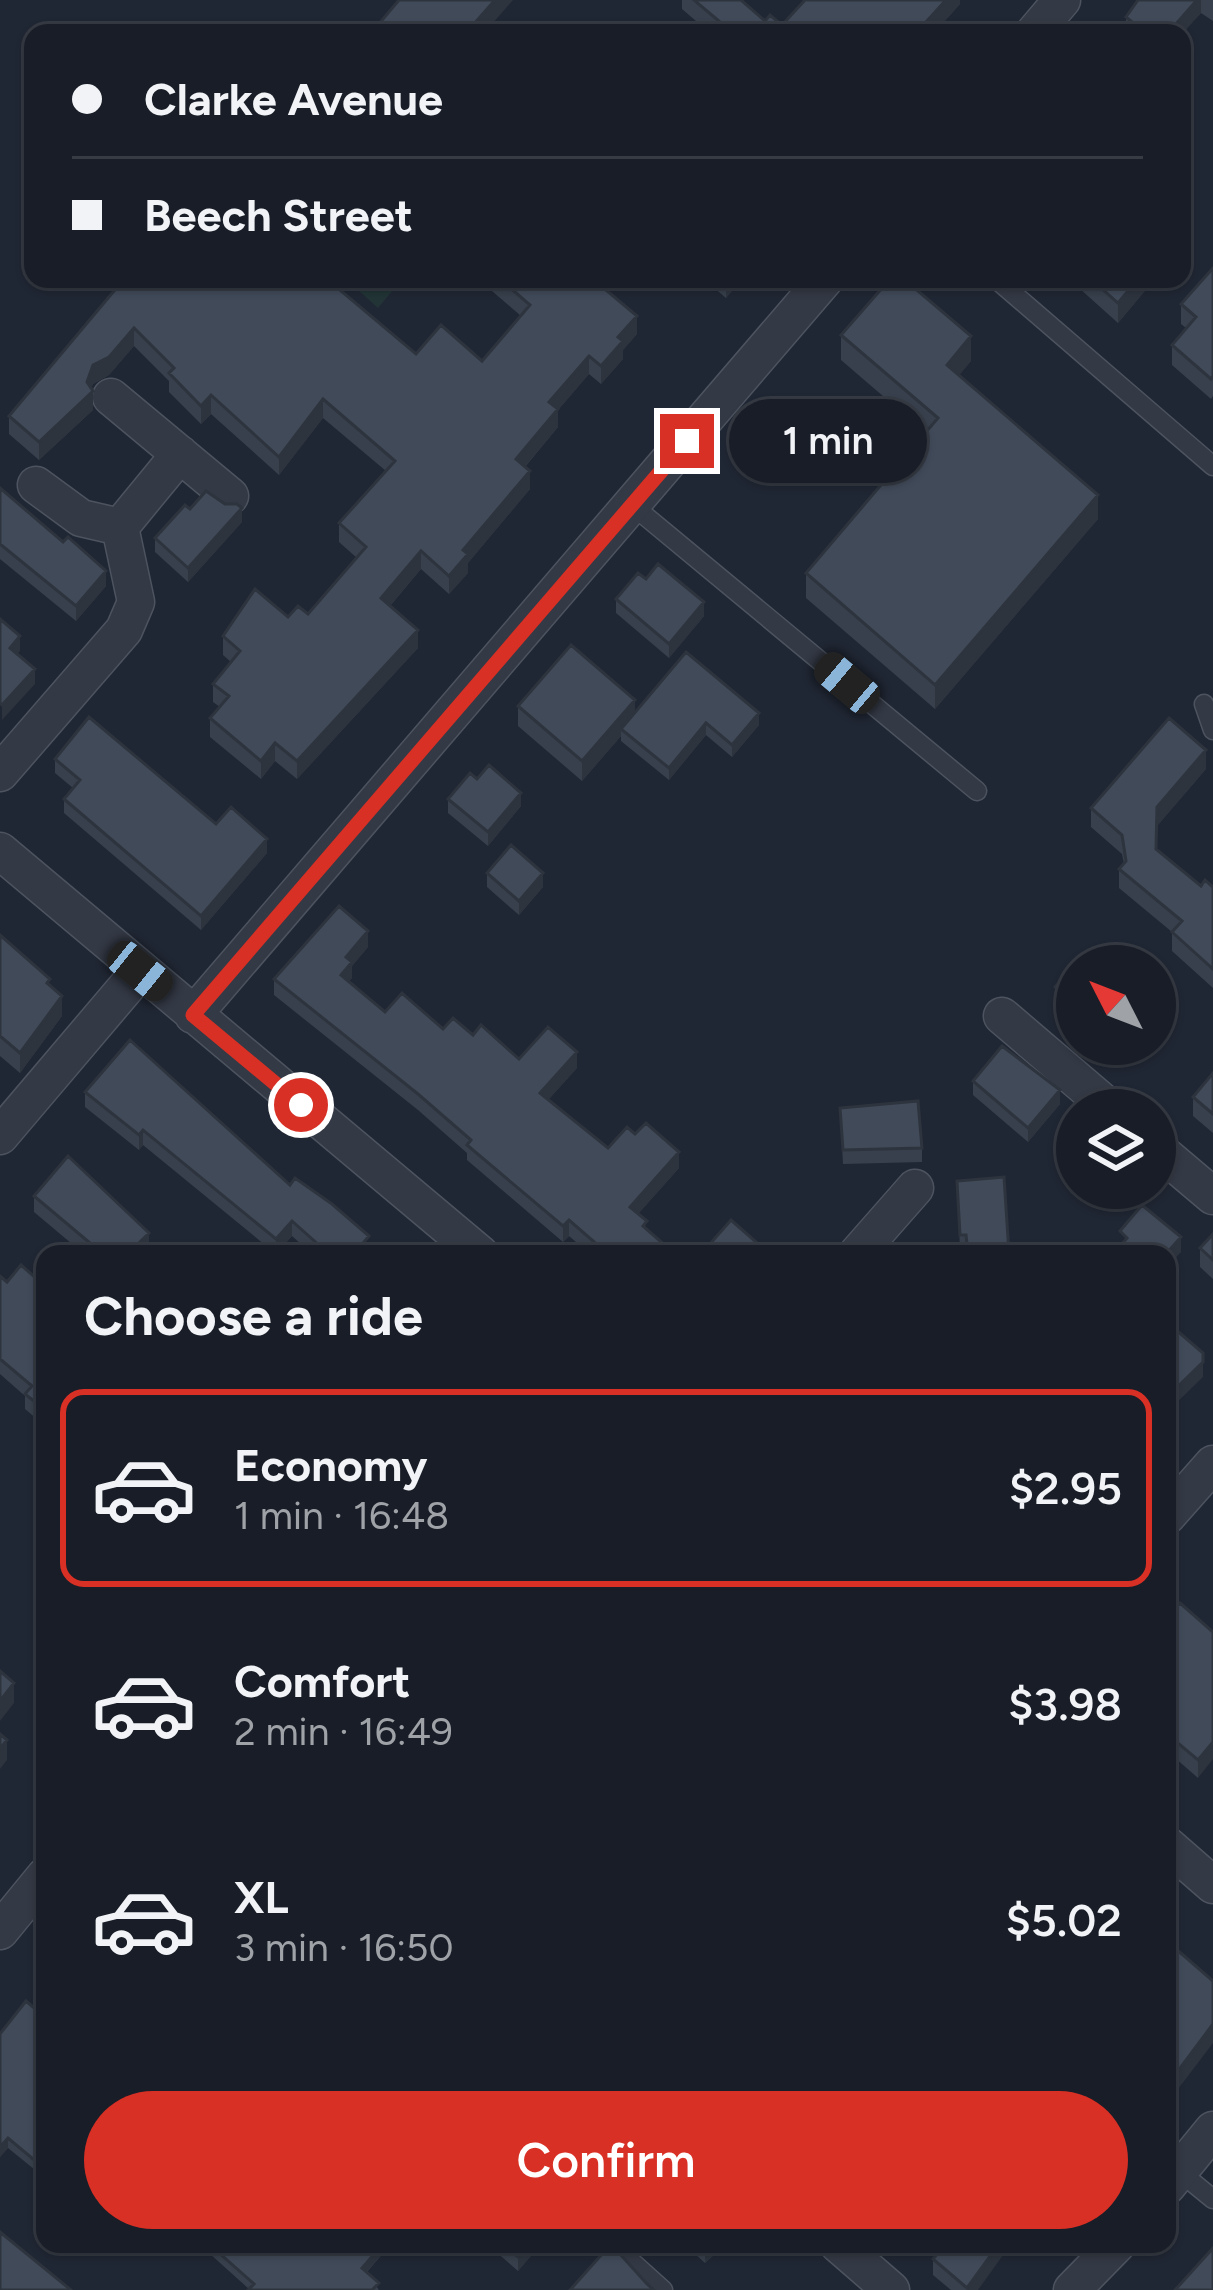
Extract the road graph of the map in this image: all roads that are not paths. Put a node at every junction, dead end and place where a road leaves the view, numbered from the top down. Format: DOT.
graph roads {
  1 [pos="817,288"];
  2 [pos="1007,288"];
  3 [pos="111,397"];
  4 [pos="180,454"];
  5 [pos="1213,466"];
  6 [pos="36,485"];
  7 [pos="230,496"];
  8 [pos="632,506"];
  9 [pos="120,527"];
  10 [pos="1204,704"];
  11 [pos="1213,730"];
  12 [pos="0,773"];
  13 [pos="977,791"];
  14 [pos="0,850"];
  15 [pos="140,971"];
  16 [pos="193,1015"];
  17 [pos="1002,1016"];
  18 [pos="1087,1089"];
  19 [pos="0,1136"];
  20 [pos="1176,1165"];
  21 [pos="915,1189"];
  22 [pos="1213,1196"];
  23 [pos="469,1245"];
  24 [pos="865,1245"];
  25 [pos="1213,1464"];
  26 [pos="1176,1506"];
  27 [pos="1176,1853"];
  28 [pos="1213,1885"];
  29 [pos="36,1887"];
  30 [pos="0,1931"];
  31 [pos="1213,2130"];
  32 [pos="1176,2168"];
  33 [pos="1176,2176"];
  34 [pos="1213,2199"];
  35 [pos="622,2253"];
  36 [pos="848,2253"];
  37 [pos="663,2290"];
  38 [pos="891,2290"];
  1 -- 8 [label="street"];
  2 -- 5 [label="lane"];
  3 -- 4 [label="street"];
  4 -- 7 [label="street"];
  4 -- 9 [label="street"];
  6 -- 9 [label="street"];
  8 -- 13 [label="lane"];
  8 -- 16 [label="street"];
  9 -- 12 [label="street"];
  10 -- 11 [label="lane"];
  14 -- 15 [label="street"];
  15 -- 16 [label="street"];
  15 -- 19 [label="street"];
  16 -- 23 [label="street"];
  17 -- 18 [label="street"];
  20 -- 22 [label="street"];
  21 -- 24 [label="street"];
  25 -- 26 [label="street"];
  27 -- 28 [label="street"];
  29 -- 30 [label="street"];
  31 -- 32 [label="street"];
  33 -- 34 [label="lane"];
  35 -- 37 [label="lane"];
  36 -- 38 [label="street"];
}
